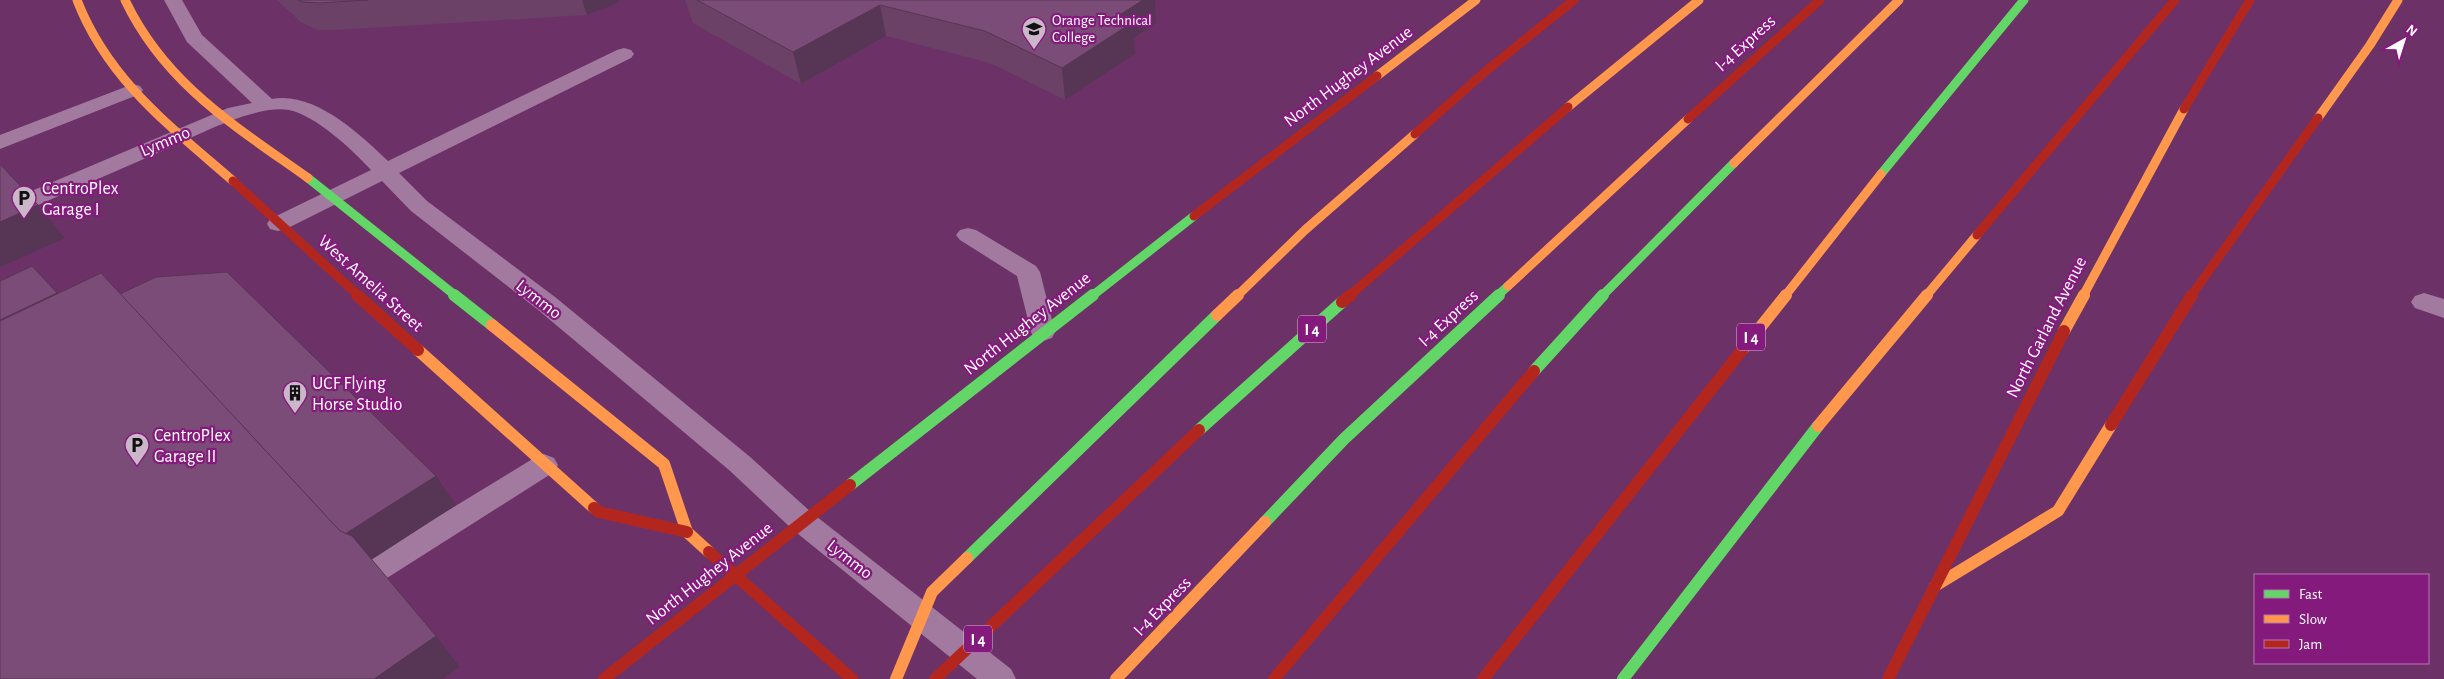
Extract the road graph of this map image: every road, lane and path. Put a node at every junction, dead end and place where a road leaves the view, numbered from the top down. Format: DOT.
graph roads {
  1 [pos="77,0"];
  2 [pos="125,0"];
  3 [pos="173,0"];
  4 [pos="1476,0"];
  5 [pos="1574,0"];
  6 [pos="1699,0"];
  7 [pos="1820,0"];
  8 [pos="1899,0"];
  9 [pos="2024,0"];
  10 [pos="2175,0"];
  11 [pos="2250,0"];
  12 [pos="2398,0"];
  13 [pos="624,54"];
  14 [pos="133,90"];
  15 [pos="267,105"];
  16 [pos="224,116"];
  17 [pos="181,134"];
  18 [pos="0,144"];
  19 [pos="385,171"];
  20 [pos="333,197"];
  21 [pos="30,200"];
  22 [pos="278,224"];
  23 [pos="968,235"];
  24 [pos="1043,332"];
  25 [pos="544,465"];
  26 [pos="802,521"];
  27 [pos="687,532"];
  28 [pos="377,569"];
  29 [pos="734,576"];
  30 [pos="1936,586"];
  31 [pos="1119,677"];
  32 [pos="604,679"];
  33 [pos="852,679"];
  34 [pos="896,679"];
  35 [pos="935,679"];
  36 [pos="1000,679"];
  37 [pos="1274,679"];
  38 [pos="1483,679"];
  39 [pos="1623,679"];
  40 [pos="1888,679"];
  1 -- 14 [label="main road, West Amelia Street"];
  2 -- 16 [label="main road"];
  3 -- 15 [label="lane"];
  4 -- 24 [label="main road, North Hughey Avenue"];
  5 -- 34 [label="main road, bridge"];
  6 -- 35 [label="main road, I 4, bridge"];
  7 -- 31 [label="main road, I-4 Express"];
  8 -- 37 [label="main road"];
  9 -- 38 [label="main road, I 4"];
  10 -- 39 [label="main road"];
  11 -- 30 [label="main road, North Garland Avenue"];
  12 -- 30 [label="main road"];
  13 -- 19 [label="lane"];
  14 -- 17 [label="main road, West Amelia Street"];
  14 -- 18 [label="lane"];
  15 -- 16 [label="lane, Lymmo"];
  15 -- 19 [label="lane, Lymmo"];
  16 -- 17 [label="lane, Lymmo"];
  16 -- 20 [label="main road"];
  17 -- 21 [label="lane, Lymmo"];
  17 -- 22 [label="main road, West Amelia Street"];
  19 -- 20 [label="lane"];
  19 -- 26 [label="lane, Lymmo"];
  20 -- 22 [label="lane"];
  20 -- 27 [label="main road"];
  22 -- 25 [label="main road, West Amelia Street"];
  23 -- 24 [label="lane"];
  24 -- 26 [label="main road, North Hughey Avenue"];
  25 -- 27 [label="main road, West Amelia Street"];
  25 -- 28 [label="lane"];
  26 -- 29 [label="main road, North Hughey Avenue"];
  26 -- 36 [label="lane, Lymmo"];
  27 -- 29 [label="main road"];
  29 -- 32 [label="main road, North Hughey Avenue"];
  29 -- 33 [label="main road"];
  30 -- 40 [label="main road, North Garland Avenue"];
}
